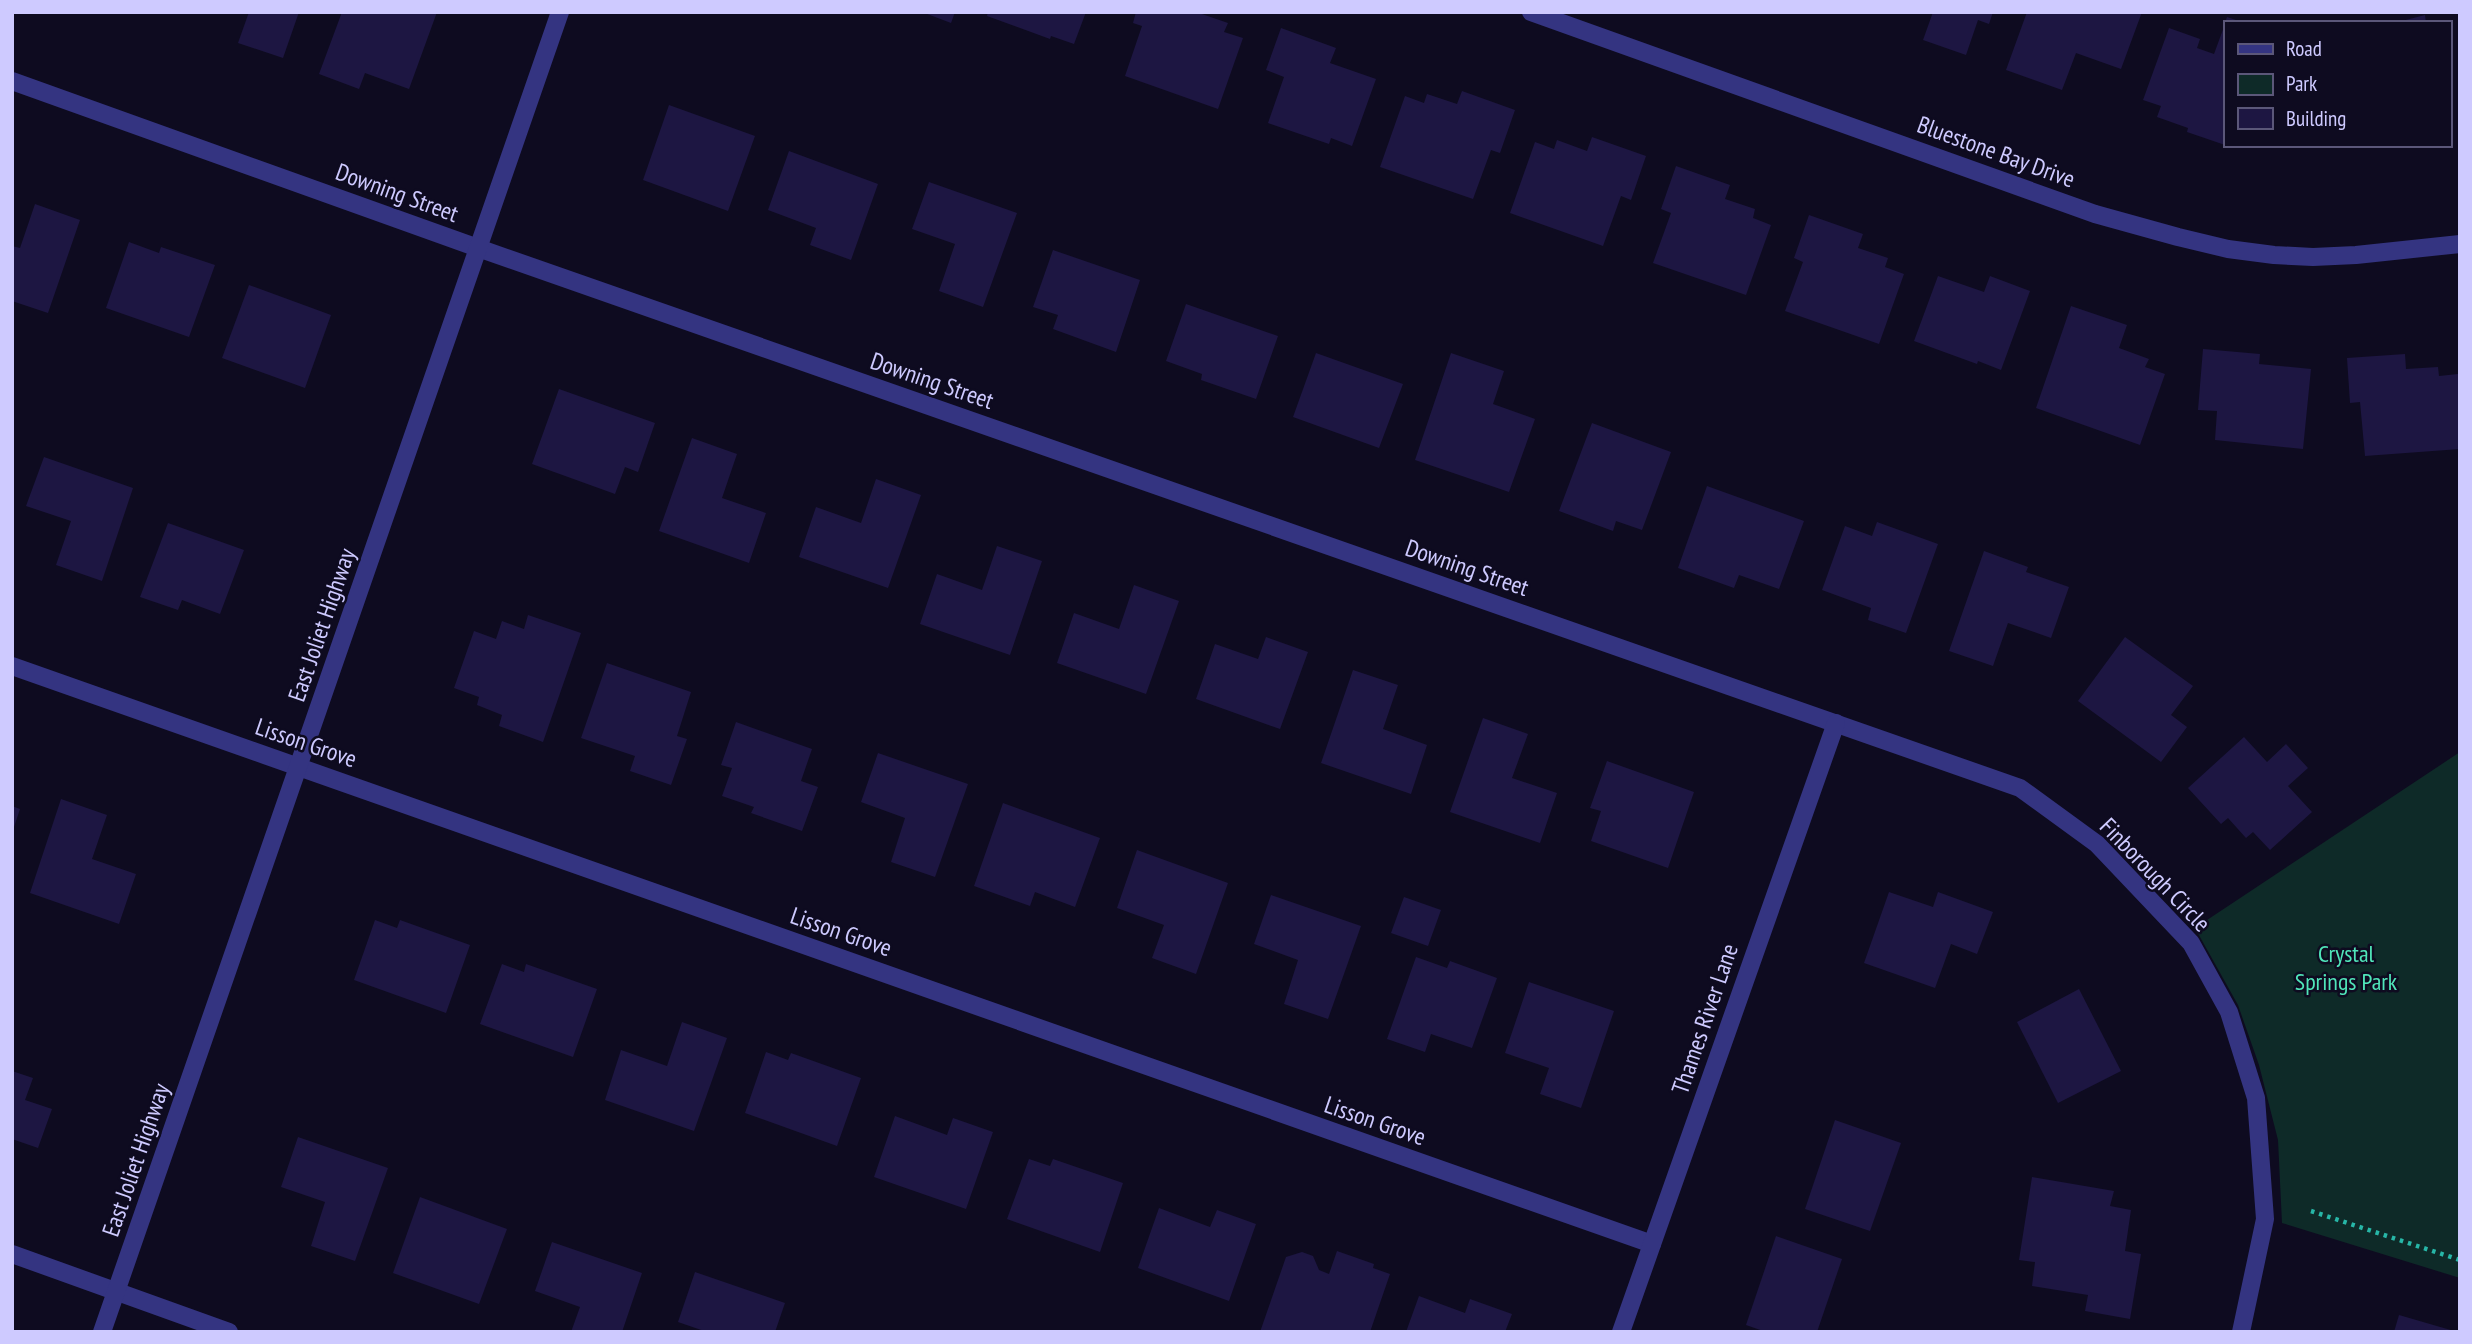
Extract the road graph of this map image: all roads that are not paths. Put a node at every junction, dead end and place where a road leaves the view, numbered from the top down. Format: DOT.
graph roads {
  1 [pos="560,12"];
  2 [pos="1531,12"];
  3 [pos="12,81"];
  4 [pos="2460,244"];
  5 [pos="478,248"];
  6 [pos="12,666"];
  7 [pos="1836,723"];
  8 [pos="299,767"];
  9 [pos="1652,1244"];
  10 [pos="12,1254"];
  11 [pos="116,1292"];
  12 [pos="102,1332"];
  13 [pos="229,1332"];
  14 [pos="1621,1332"];
  15 [pos="2241,1332"];
  1 -- 5 [label="street, East Joliet Highway"];
  2 -- 4 [label="street, Bluestone Bay Drive"];
  3 -- 5 [label="street, Downing Street"];
  5 -- 7 [label="street, Downing Street"];
  5 -- 8 [label="street, East Joliet Highway"];
  6 -- 8 [label="street, Lisson Grove"];
  7 -- 9 [label="street, Thames River Lane"];
  7 -- 15 [label="street, Finborough Circle"];
  8 -- 9 [label="street, Lisson Grove"];
  8 -- 11 [label="street, East Joliet Highway"];
  9 -- 14 [label="street, Thames River Lane"];
  10 -- 11 [label="street"];
  11 -- 12 [label="street, East Joliet Highway"];
  11 -- 13 [label="street"];
}
